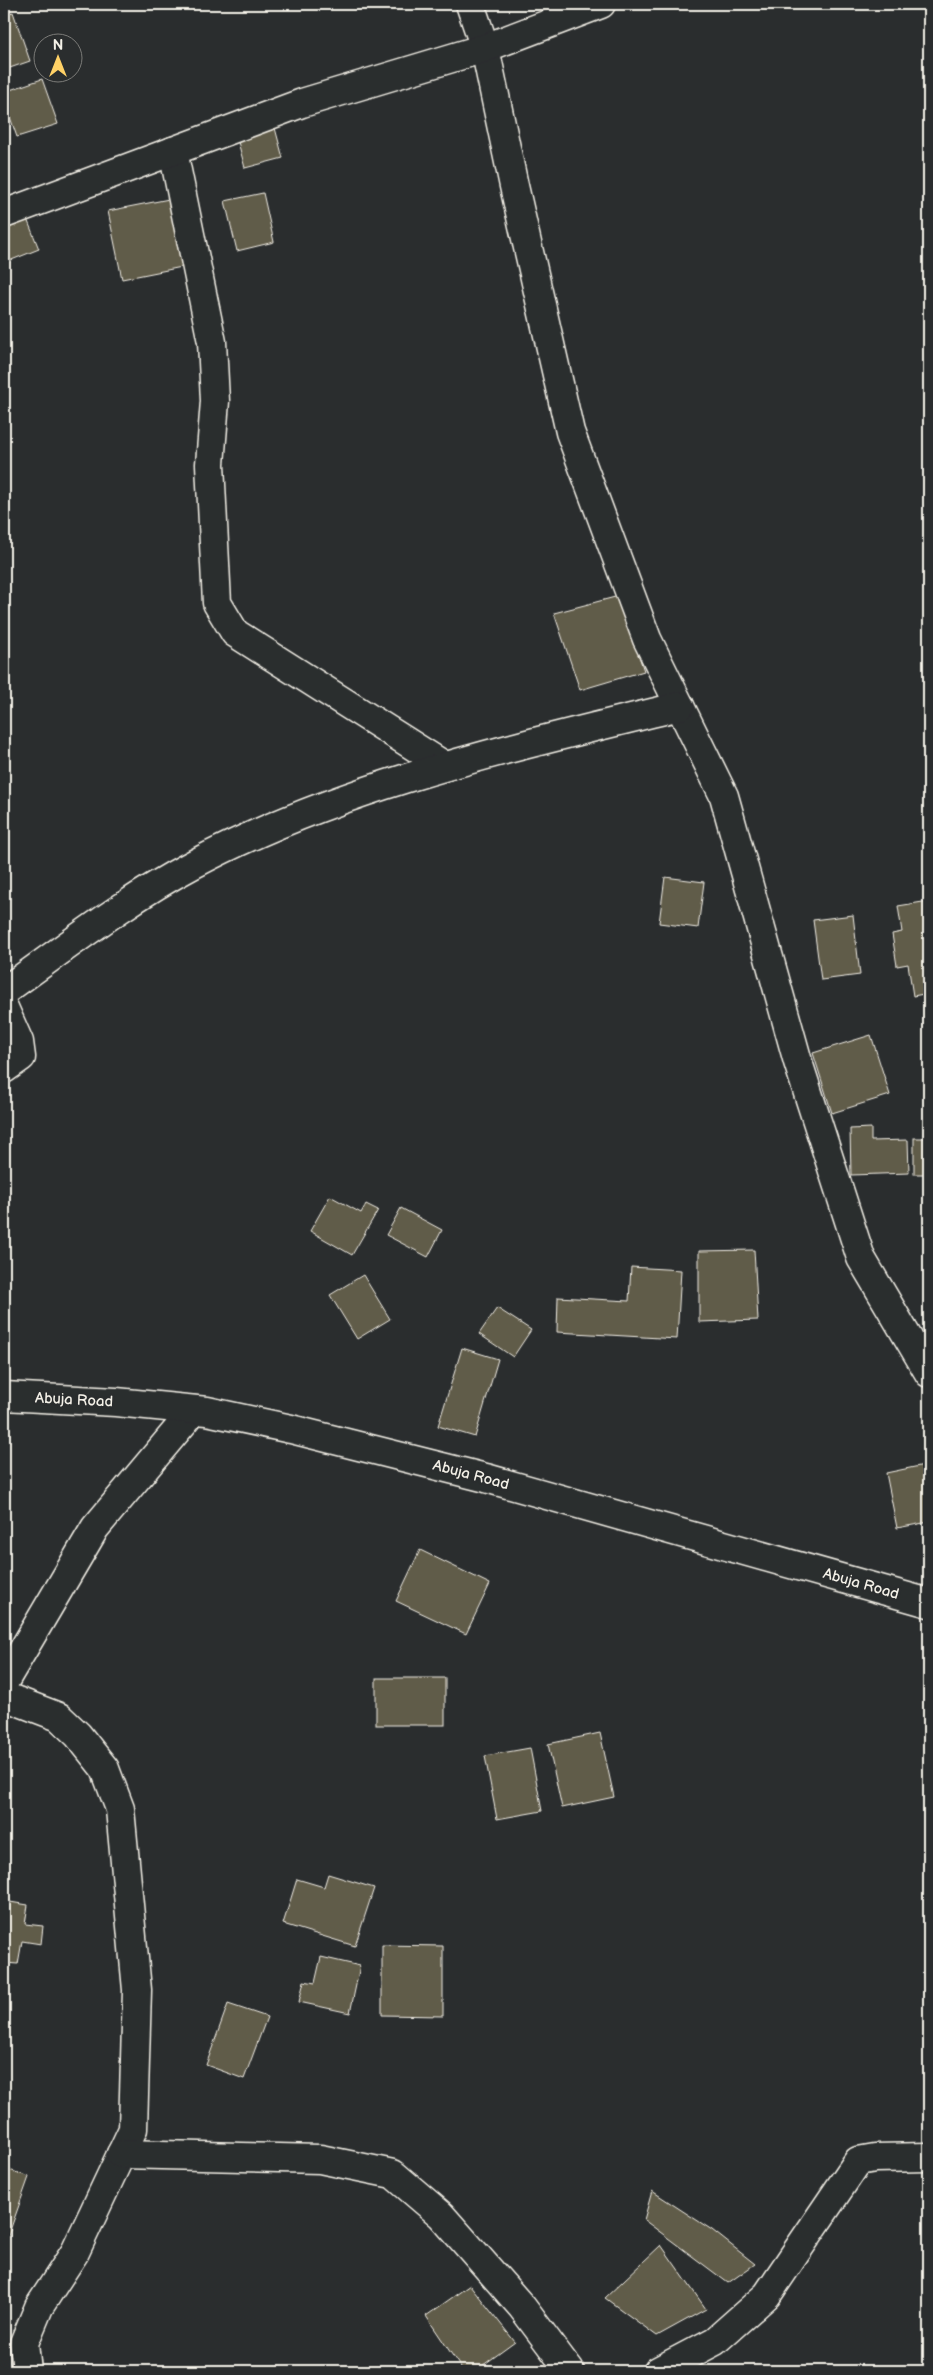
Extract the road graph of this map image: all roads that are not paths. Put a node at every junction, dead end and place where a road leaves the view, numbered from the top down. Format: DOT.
graph roads {
  1 [pos="470,4"];
  2 [pos="601,4"];
  3 [pos="485,48"];
  4 [pos="173,151"];
  5 [pos="4,214"];
  6 [pos="680,706"];
  7 [pos="445,766"];
  8 [pos="4,991"];
  9 [pos="4,1008"];
  10 [pos="4,1069"];
  11 [pos="929,1373"];
  12 [pos="4,1396"];
  13 [pos="194,1410"];
  14 [pos="929,1603"];
  15 [pos="4,1682"];
  16 [pos="4,1696"];
  17 [pos="121,2154"];
  18 [pos="929,2157"];
  19 [pos="27,2371"];
  20 [pos="570,2371"];
  21 [pos="658,2371"];
  1 -- 3 [label="street"];
  2 -- 3 [label="street"];
  3 -- 4 [label="street"];
  3 -- 6 [label="street"];
  4 -- 5 [label="street"];
  4 -- 7 [label="street"];
  6 -- 7 [label="street"];
  6 -- 11 [label="street"];
  7 -- 8 [label="street"];
  9 -- 10 [label="street"];
  12 -- 13 [label="street, Abuja Road"];
  13 -- 14 [label="street, Abuja Road"];
  13 -- 15 [label="street"];
  16 -- 17 [label="street"];
  17 -- 19 [label="street"];
  17 -- 20 [label="street"];
  18 -- 21 [label="street"];
}
